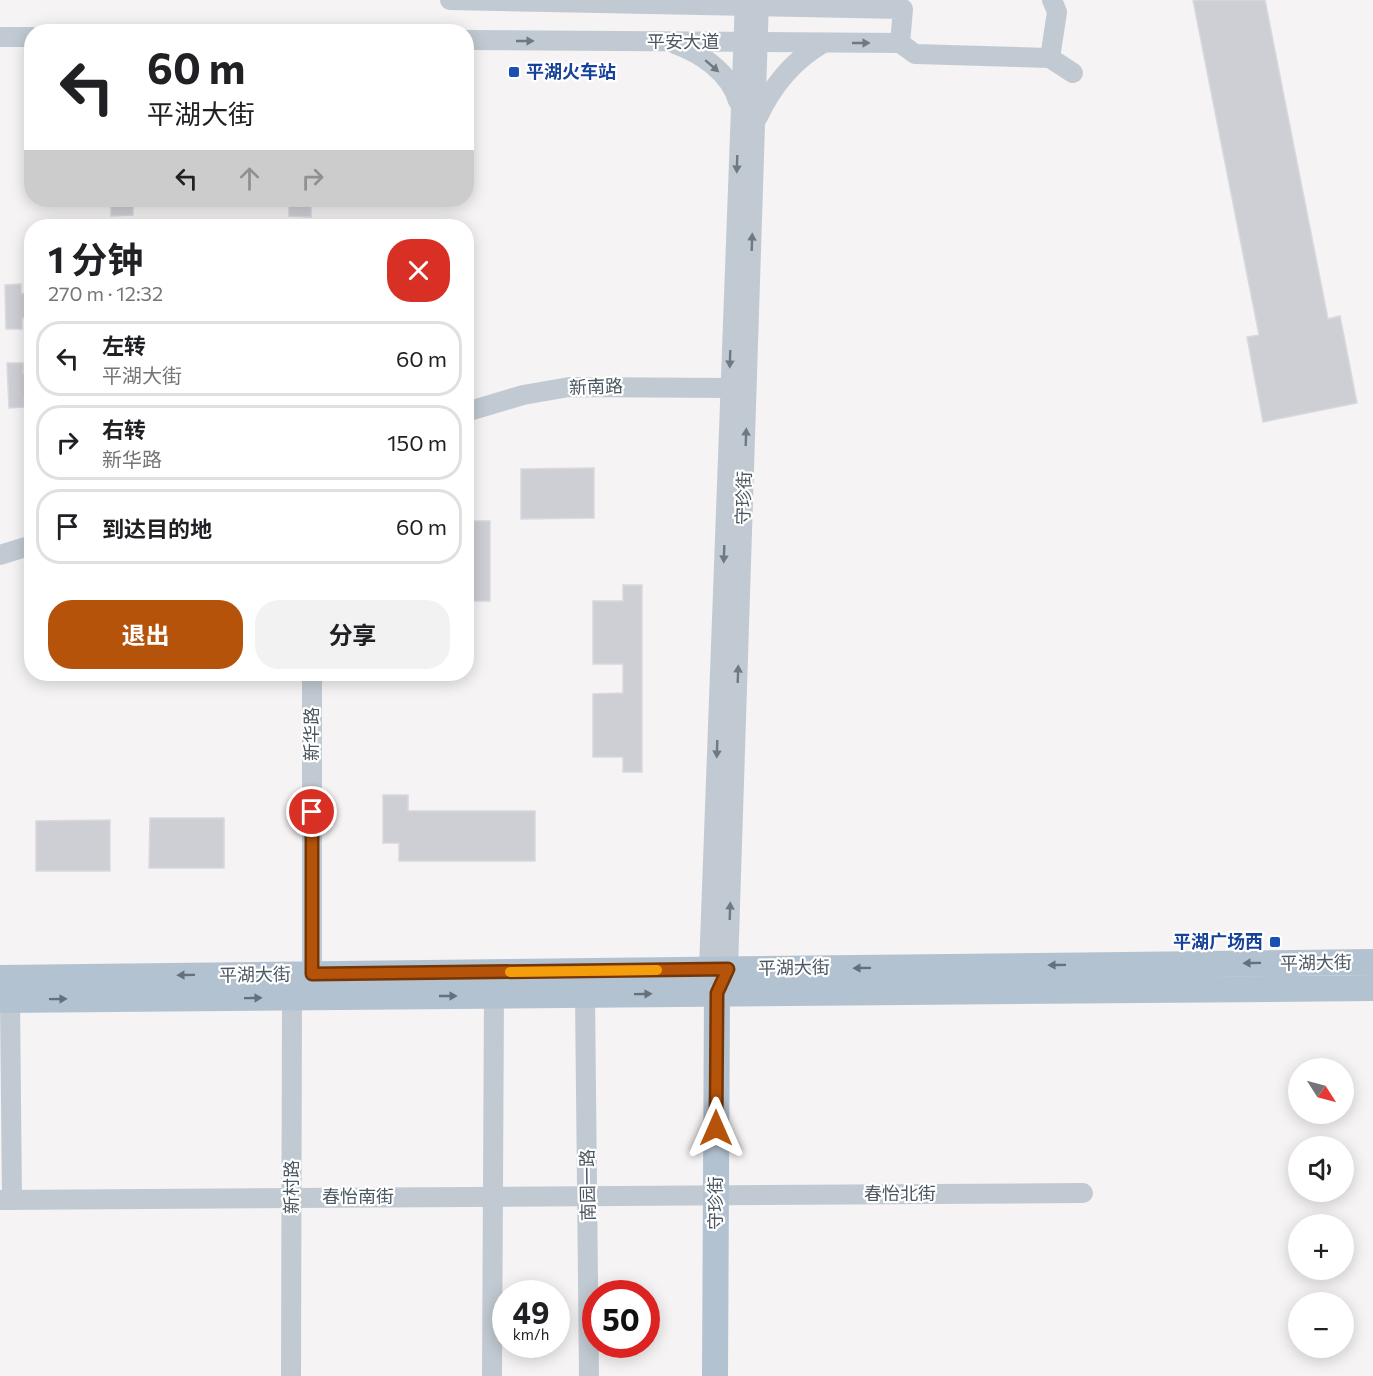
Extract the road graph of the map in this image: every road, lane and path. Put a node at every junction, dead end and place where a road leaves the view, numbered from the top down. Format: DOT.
graph roads {
  1 [pos="450,0"];
  2 [pos="1052,0"];
  3 [pos="666,2"];
  4 [pos="752,3"];
  5 [pos="0,37"];
  6 [pos="24,37"];
  7 [pos="474,40"];
  8 [pos="670,42"];
  9 [pos="751,42"];
  10 [pos="823,43"];
  11 [pos="900,43"];
  12 [pos="1050,58"];
  13 [pos="1074,73"];
  14 [pos="739,106"];
  15 [pos="756,122"];
  16 [pos="729,388"];
  17 [pos="474,410"];
  18 [pos="24,548"];
  19 [pos="0,555"];
  20 [pos="312,681"];
  21 [pos="1373,962"];
  22 [pos="718,969"];
  23 [pos="312,974"];
  24 [pos="1373,988"];
  25 [pos="3,992"];
  26 [pos="717,993"];
  27 [pos="494,995"];
  28 [pos="585,995"];
  29 [pos="292,997"];
  30 [pos="1083,1193"];
  31 [pos="716,1195"];
  32 [pos="492,1196"];
  33 [pos="588,1196"];
  34 [pos="292,1198"];
  35 [pos="6,1200"];
  36 [pos="291,1376"];
  37 [pos="492,1376"];
  38 [pos="589,1376"];
  39 [pos="716,1376"];
  1 -- 3 [label="street, 平安大道"];
  2 -- 12 [label="street"];
  3 -- 4 [label="street, 平安大道"];
  4 -- 9 [label="street, 守珍街"];
  4 -- 11 [label="street, 平安大道"];
  5 -- 6 [label="street"];
  7 -- 8 [label="street, 平安大道, one-way"];
  8 -- 9 [label="street, 平安大道"];
  8 -- 14 [label="street, one-way"];
  9 -- 10 [label="street, 平安大道"];
  9 -- 14 [label="street, 守珍街"];
  9 -- 15 [label="street, 守珍街"];
  10 -- 11 [label="street, 平安大道, one-way"];
  10 -- 15 [label="street"];
  11 -- 12 [label="street, 平安大道"];
  12 -- 13 [label="street"];
  14 -- 16 [label="street, 守珍街, one-way"];
  22 -- 15 [label="street, 守珍街, one-way"];
  16 -- 17 [label="street, 新南路"];
  16 -- 22 [label="street, 守珍街, one-way"];
  18 -- 19 [label="street"];
  20 -- 23 [label="street, 新华路"];
  21 -- 22 [label="main road, 平湖大街, one-way"];
  22 -- 23 [label="main road, 平湖大街"];
  22 -- 26 [label="street, 守珍街"];
  23 -- 25 [label="main road, 平湖大街, one-way"];
  24 -- 26 [label="main road, 平湖大街"];
  25 -- 29 [label="main road, 平湖大街, one-way"];
  25 -- 35 [label="street"];
  28 -- 26 [label="main road, 平湖大街, one-way"];
  26 -- 31 [label="main road, 守珍街"];
  27 -- 28 [label="main road, 平湖大街"];
  29 -- 27 [label="main road, 平湖大街, one-way"];
  27 -- 32 [label="street"];
  28 -- 33 [label="street, 南园一路"];
  29 -- 34 [label="street, 新村路"];
  30 -- 31 [label="street, 春怡北街"];
  31 -- 33 [label="street, 春怡南街"];
  31 -- 39 [label="main road, 守珍街"];
  32 -- 33 [label="street, 春怡南街"];
  32 -- 34 [label="street, 春怡南街"];
  32 -- 37 [label="street"];
  33 -- 38 [label="street, 南园一路"];
  34 -- 35 [label="street, 春怡南街"];
  34 -- 36 [label="street, 新村路"];
}
